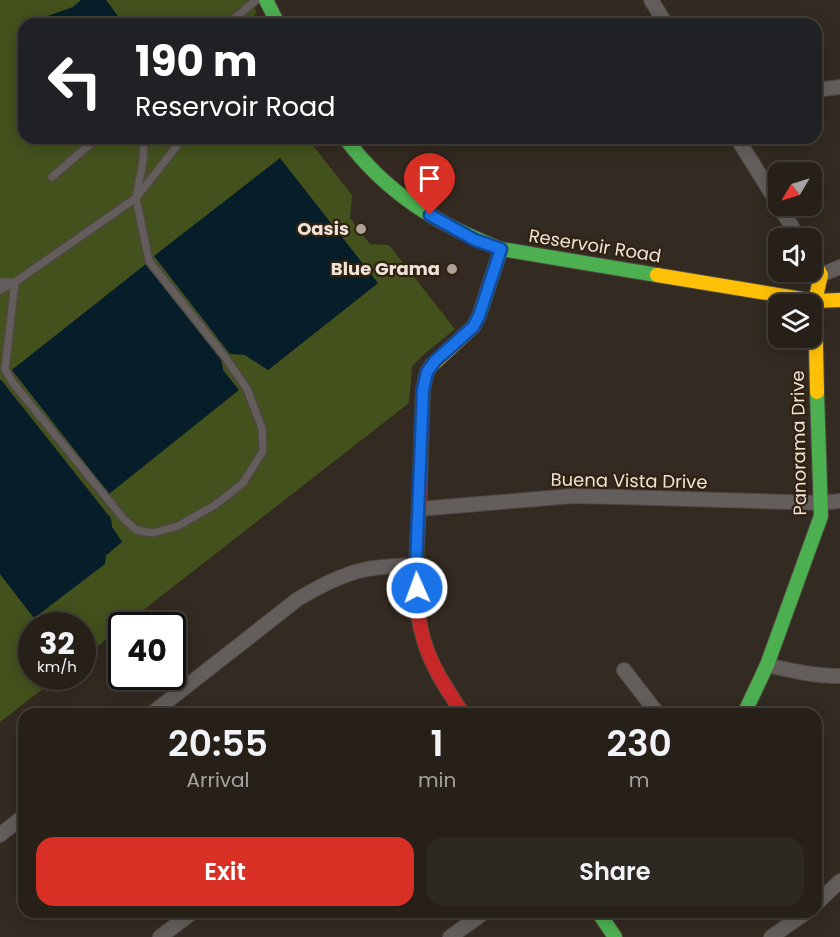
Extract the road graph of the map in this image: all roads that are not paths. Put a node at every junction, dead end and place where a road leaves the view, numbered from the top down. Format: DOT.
graph roads {
  1 [pos="256,0"];
  2 [pos="266,0"];
  3 [pos="651,0"];
  4 [pos="235,18"];
  5 [pos="273,18"];
  6 [pos="662,18"];
  7 [pos="840,87"];
  8 [pos="822,89"];
  9 [pos="90,144"];
  10 [pos="144,144"];
  11 [pos="178,144"];
  12 [pos="350,144"];
  13 [pos="741,144"];
  14 [pos="52,177"];
  15 [pos="136,198"];
  16 [pos="793,228"];
  17 [pos="501,249"];
  18 [pos="840,267"];
  19 [pos="822,274"];
  20 [pos="0,282"];
  21 [pos="15,282"];
  22 [pos="0,290"];
  23 [pos="773,294"];
  24 [pos="840,300"];
  25 [pos="822,301"];
  26 [pos="816,348"];
  27 [pos="840,501"];
  28 [pos="821,503"];
  29 [pos="418,509"];
  30 [pos="416,565"];
  31 [pos="767,664"];
  32 [pos="624,670"];
  33 [pos="840,676"];
  34 [pos="159,708"];
  35 [pos="458,708"];
  36 [pos="653,708"];
  37 [pos="747,708"];
  38 [pos="18,821"];
  39 [pos="0,835"];
  40 [pos="840,881"];
  41 [pos="822,898"];
  42 [pos="185,918"];
  43 [pos="477,918"];
  44 [pos="602,918"];
  45 [pos="798,918"];
  46 [pos="160,937"];
  47 [pos="450,937"];
  48 [pos="615,937"];
  49 [pos="771,937"];
  1 -- 4 [label="lane"];
  2 -- 5 [label="street"];
  3 -- 6 [label="street"];
  7 -- 8 [label="street"];
  9 -- 14 [label="lane"];
  10 -- 15 [label="lane"];
  11 -- 15 [label="lane"];
  12 -- 17 [label="street, Reservoir Road"];
  13 -- 16 [label="street"];
  15 -- 21 [label="lane"];
  15 -- 21 [label="lane"];
  17 -- 23 [label="street, Reservoir Road"];
  17 -- 29 [label="street"];
  18 -- 19 [label="street"];
  20 -- 21 [label="lane"];
  21 -- 22 [label="lane"];
  24 -- 25 [label="street, Reservoir Road"];
  26 -- 28 [label="street, Panorama Drive"];
  27 -- 28 [label="street, Buena Vista Drive"];
  28 -- 29 [label="street, Buena Vista Drive"];
  28 -- 31 [label="street, Panorama Drive"];
  29 -- 30 [label="street"];
  30 -- 34 [label="street"];
  30 -- 35 [label="street"];
  31 -- 33 [label="street"];
  31 -- 37 [label="street, Panorama Drive"];
  32 -- 36 [label="street"];
  38 -- 39 [label="street"];
  40 -- 41 [label="street"];
  42 -- 46 [label="street"];
  43 -- 47 [label="street"];
  44 -- 48 [label="street"];
  45 -- 49 [label="street"];
}
